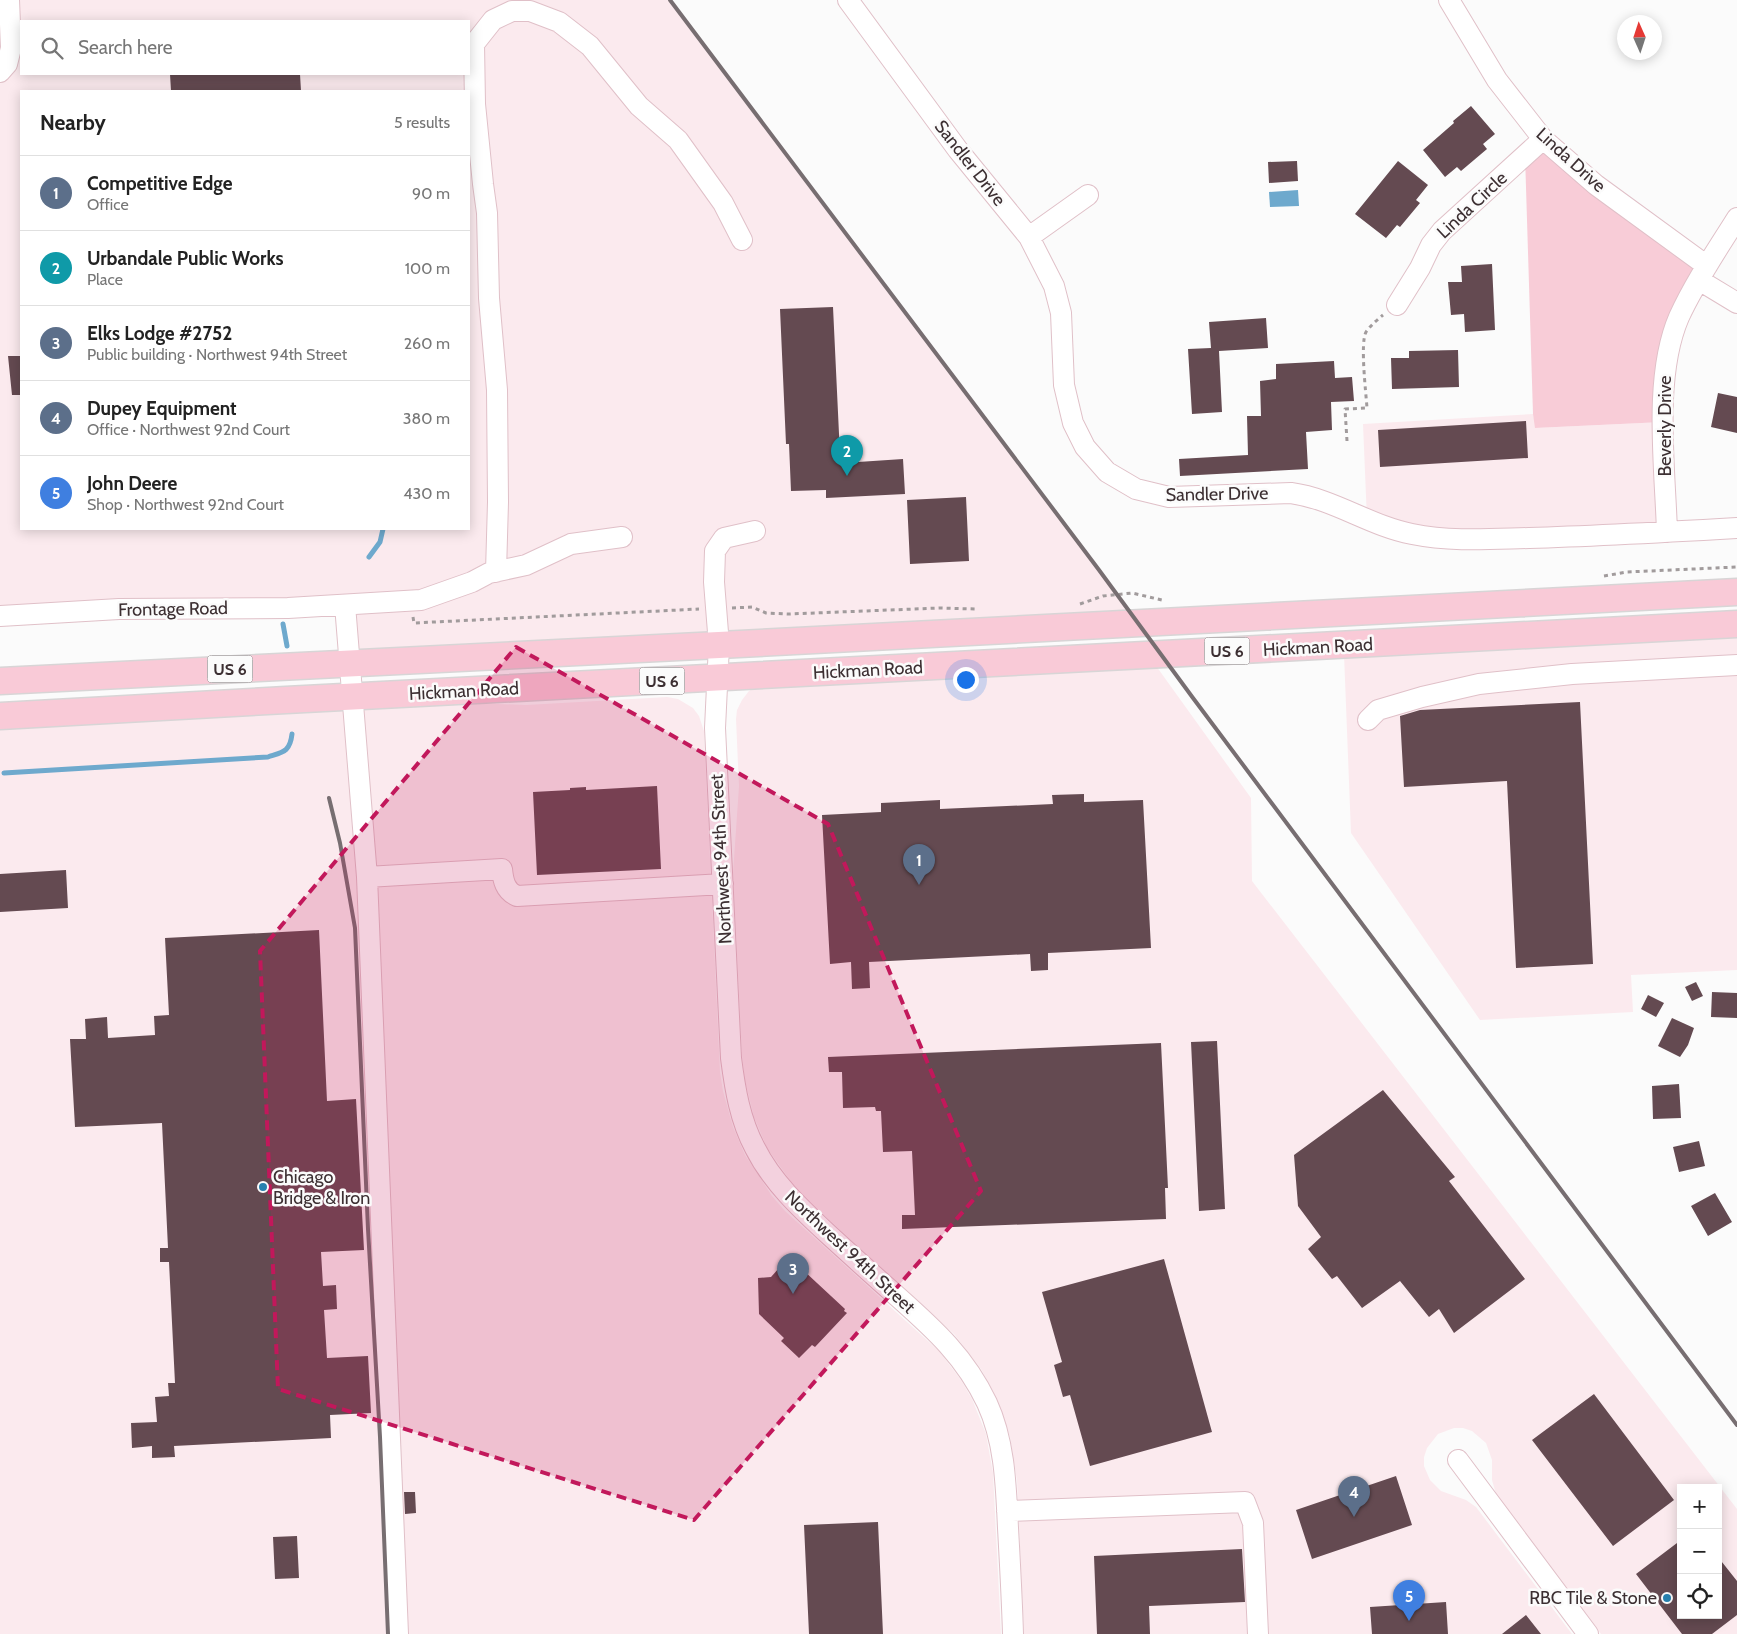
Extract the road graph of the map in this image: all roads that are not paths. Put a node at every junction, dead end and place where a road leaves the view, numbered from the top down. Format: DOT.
graph roads {
  1 [pos="9,0"];
  2 [pos="848,0"];
  3 [pos="1449,0"];
  4 [pos="0,72"];
  5 [pos="1543,140"];
  6 [pos="1088,195"];
  7 [pos="1737,218"];
  8 [pos="1029,237"];
  9 [pos="742,240"];
  10 [pos="1703,273"];
  11 [pos="1737,303"];
  12 [pos="1397,305"];
  13 [pos="1737,528"];
  14 [pos="755,531"];
  15 [pos="1667,532"];
  16 [pos="622,537"];
  17 [pos="496,572"];
  18 [pos="1737,592"];
  19 [pos="345,605"];
  20 [pos="0,616"];
  21 [pos="1737,624"];
  22 [pos="719,645"];
  23 [pos="351,663"];
  24 [pos="1737,665"];
  25 [pos="718,678"];
  26 [pos="0,681"];
  27 [pos="354,696"];
  28 [pos="0,716"];
  29 [pos="1368,720"];
  30 [pos="367,877"];
  31 [pos="722,884"];
  32 [pos="1458,1460"];
  33 [pos="1007,1511"];
  34 [pos="398,1634"];
  35 [pos="1013,1634"];
  36 [pos="1258,1634"];
  37 [pos="1588,1634"];
  1 -- 4 [label="street"];
  2 -- 8 [label="street, Sandler Drive"];
  3 -- 5 [label="street, Linda Drive"];
  5 -- 10 [label="street, Linda Drive"];
  5 -- 12 [label="street, Linda Circle"];
  6 -- 8 [label="street"];
  7 -- 10 [label="street, Beverly Drive"];
  8 -- 15 [label="street, Sandler Drive"];
  9 -- 17 [label="street"];
  10 -- 11 [label="street, Linda Drive"];
  10 -- 15 [label="street, Beverly Drive"];
  13 -- 15 [label="street"];
  14 -- 22 [label="street, Northwest 94th Street"];
  16 -- 17 [label="street, Frontage Road"];
  17 -- 19 [label="street, Frontage Road"];
  18 -- 22 [label="main road, Hickman Road / US 6"];
  19 -- 20 [label="street, Frontage Road"];
  19 -- 23 [label="street"];
  21 -- 25 [label="main road, Hickman Road / US 6"];
  22 -- 23 [label="main road, Hickman Road / US 6"];
  22 -- 25 [label="street, Northwest 94th Street"];
  23 -- 26 [label="main road, Hickman Road / US 6"];
  23 -- 27 [label="street"];
  24 -- 29 [label="street"];
  25 -- 27 [label="main road, Hickman Road / US 6"];
  25 -- 31 [label="street, Northwest 94th Street"];
  27 -- 28 [label="main road, Hickman Road / US 6"];
  27 -- 30 [label="street"];
  30 -- 31 [label="street"];
  30 -- 34 [label="street"];
  31 -- 33 [label="street, Northwest 94th Street"];
  32 -- 37 [label="street"];
  33 -- 35 [label="street, Northwest 94th Street"];
  33 -- 36 [label="street"];
}
